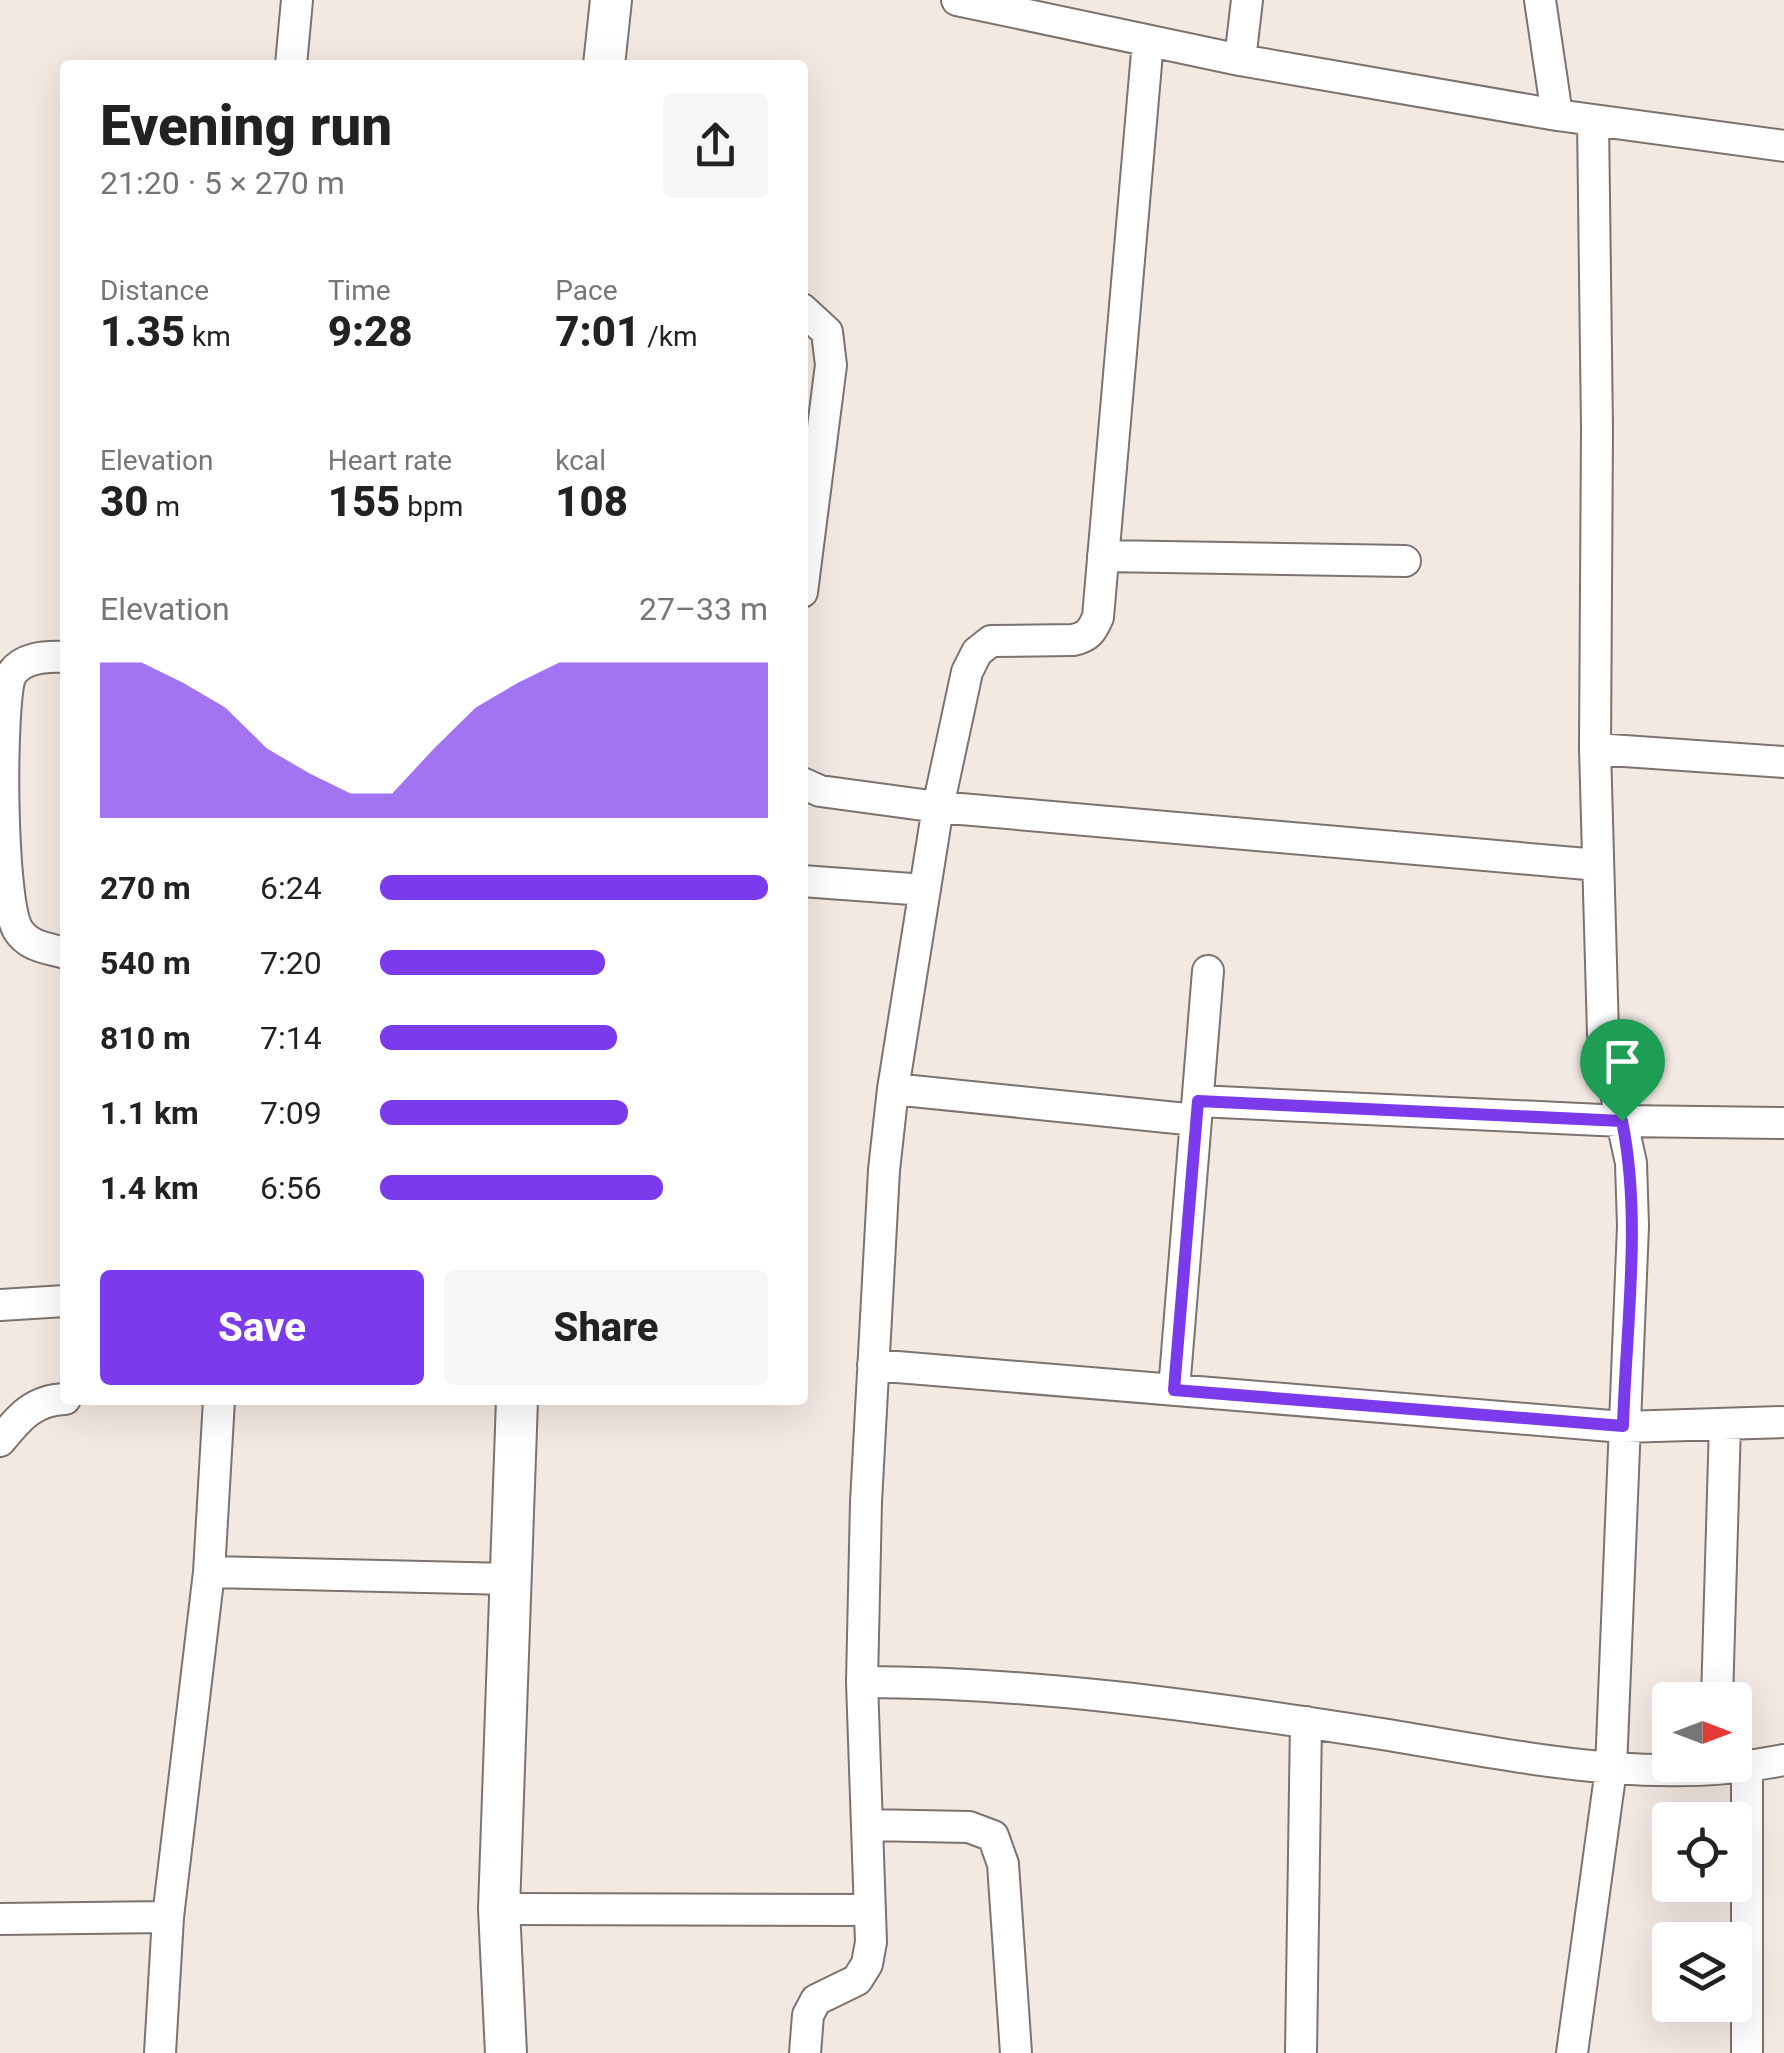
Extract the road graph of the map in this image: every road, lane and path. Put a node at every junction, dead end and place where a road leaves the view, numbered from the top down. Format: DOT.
graph roads {
  1 [pos="298,0"];
  2 [pos="611,0"];
  3 [pos="957,0"];
  4 [pos="1247,0"];
  5 [pos="1540,0"];
  6 [pos="1148,41"];
  7 [pos="292,60"];
  8 [pos="605,60"];
  9 [pos="1240,60"];
  10 [pos="1556,115"];
  11 [pos="1594,120"];
  12 [pos="1784,146"];
  13 [pos="808,315"];
  14 [pos="808,545"];
  15 [pos="1103,556"];
  16 [pos="1405,560"];
  17 [pos="60,657"];
  18 [pos="1595,750"];
  19 [pos="1784,762"];
  20 [pos="1,780"];
  21 [pos="808,786"];
  22 [pos="938,807"];
  23 [pos="1598,866"];
  24 [pos="808,881"];
  25 [pos="925,890"];
  26 [pos="60,952"];
  27 [pos="1208,972"];
  28 [pos="893,1088"];
  29 [pos="1197,1110"];
  30 [pos="1622,1121"];
  31 [pos="1784,1122"];
  32 [pos="60,1301"];
  33 [pos="0,1305"];
  34 [pos="873,1365"];
  35 [pos="1174,1390"];
  36 [pos="60,1400"];
  37 [pos="219,1405"];
  38 [pos="518,1405"];
  39 [pos="1784,1422"];
  40 [pos="1725,1424"];
  41 [pos="1623,1426"];
  42 [pos="0,1441"];
  43 [pos="209,1572"];
  44 [pos="511,1579"];
  45 [pos="862,1682"];
  46 [pos="1718,1682"];
  47 [pos="1306,1722"];
  48 [pos="1784,1760"];
  49 [pos="1752,1767"];
  50 [pos="1652,1768"];
  51 [pos="1611,1769"];
  52 [pos="1746,1782"];
  53 [pos="866,1826"];
  54 [pos="499,1910"];
  55 [pos="870,1910"];
  56 [pos="168,1917"];
  57 [pos="0,1919"];
  58 [pos="160,2053"];
  59 [pos="506,2053"];
  60 [pos="804,2053"];
  61 [pos="1016,2053"];
  62 [pos="1301,2053"];
  63 [pos="1572,2053"];
  64 [pos="1746,2053"];
  1 -- 7 [label="street"];
  2 -- 8 [label="street"];
  3 -- 6 [label="street"];
  4 -- 9 [label="street"];
  5 -- 10 [label="street"];
  6 -- 9 [label="street"];
  6 -- 15 [label="street"];
  9 -- 10 [label="street"];
  10 -- 11 [label="street"];
  11 -- 12 [label="street"];
  11 -- 18 [label="street"];
  13 -- 14 [label="street"];
  15 -- 16 [label="street"];
  15 -- 22 [label="street"];
  17 -- 20 [label="street"];
  18 -- 19 [label="street"];
  18 -- 23 [label="street"];
  20 -- 26 [label="street"];
  21 -- 22 [label="street"];
  22 -- 23 [label="street"];
  22 -- 25 [label="street"];
  23 -- 30 [label="street"];
  24 -- 25 [label="street"];
  25 -- 28 [label="street"];
  27 -- 29 [label="street"];
  28 -- 29 [label="street"];
  28 -- 34 [label="street"];
  29 -- 30 [label="street"];
  29 -- 35 [label="street"];
  30 -- 31 [label="street"];
  30 -- 41 [label="street"];
  32 -- 33 [label="street"];
  34 -- 35 [label="street"];
  34 -- 45 [label="street"];
  35 -- 41 [label="street"];
  36 -- 42 [label="street"];
  37 -- 43 [label="street"];
  38 -- 44 [label="street"];
  39 -- 40 [label="street"];
  40 -- 41 [label="street"];
  40 -- 46 [label="street"];
  41 -- 51 [label="street"];
  43 -- 44 [label="street"];
  43 -- 56 [label="street"];
  44 -- 54 [label="street"];
  45 -- 47 [label="street"];
  45 -- 53 [label="street"];
  47 -- 51 [label="street"];
  47 -- 62 [label="street"];
  48 -- 49 [label="street"];
  50 -- 51 [label="street"];
  51 -- 63 [label="street"];
  52 -- 64 [label="street"];
  53 -- 55 [label="street"];
  53 -- 61 [label="street"];
  54 -- 55 [label="street"];
  54 -- 59 [label="street"];
  55 -- 60 [label="street"];
  56 -- 57 [label="street"];
  56 -- 58 [label="street"];
}
